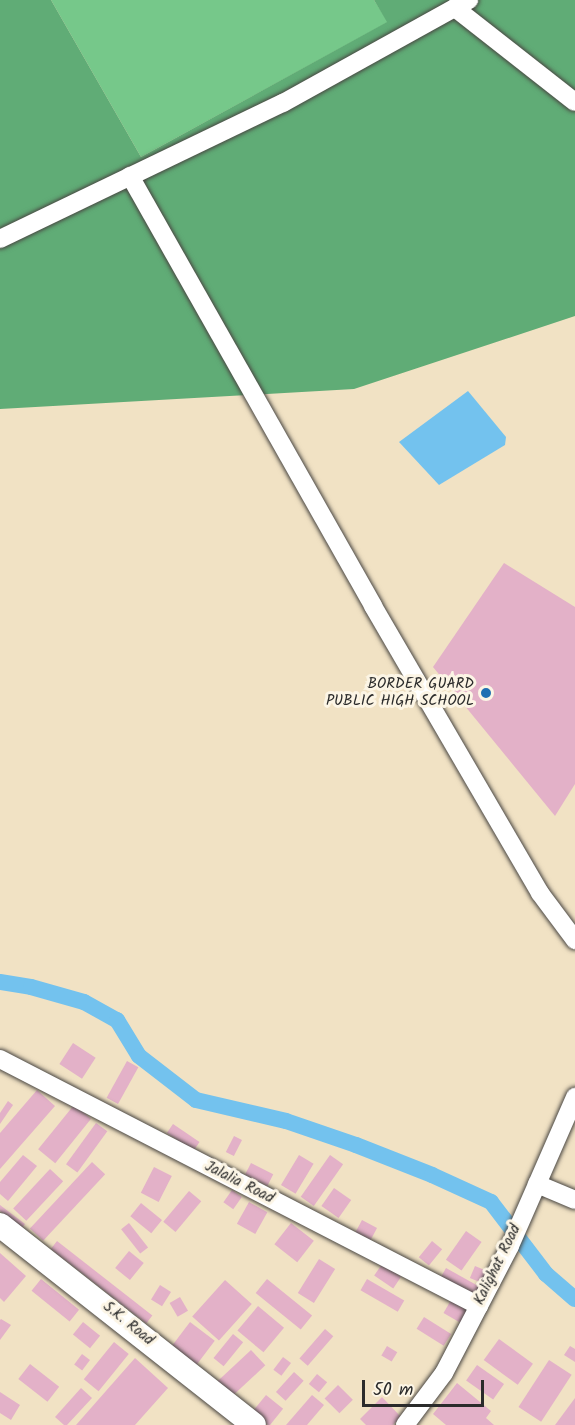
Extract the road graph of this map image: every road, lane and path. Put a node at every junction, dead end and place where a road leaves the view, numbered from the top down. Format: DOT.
graph roads {
  1 [pos="462,4"];
  2 [pos="575,102"];
  3 [pos="130,176"];
  4 [pos="0,239"];
  5 [pos="575,940"];
  6 [pos="0,1059"];
  7 [pos="575,1097"];
  8 [pos="537,1184"];
  9 [pos="575,1200"];
  10 [pos="0,1225"];
  11 [pos="479,1306"];
  12 [pos="254,1425"];
  13 [pos="405,1425"];
  1 -- 2 [label="street"];
  1 -- 3 [label="street"];
  3 -- 4 [label="street"];
  3 -- 5 [label="street"];
  6 -- 11 [label="street, Jalalia Road"];
  7 -- 8 [label="street, Kalighat Road"];
  8 -- 9 [label="street"];
  8 -- 11 [label="street, Kalighat Road"];
  10 -- 12 [label="main road, S.K. Road"];
  11 -- 13 [label="street, Kalighat Road"];
}
